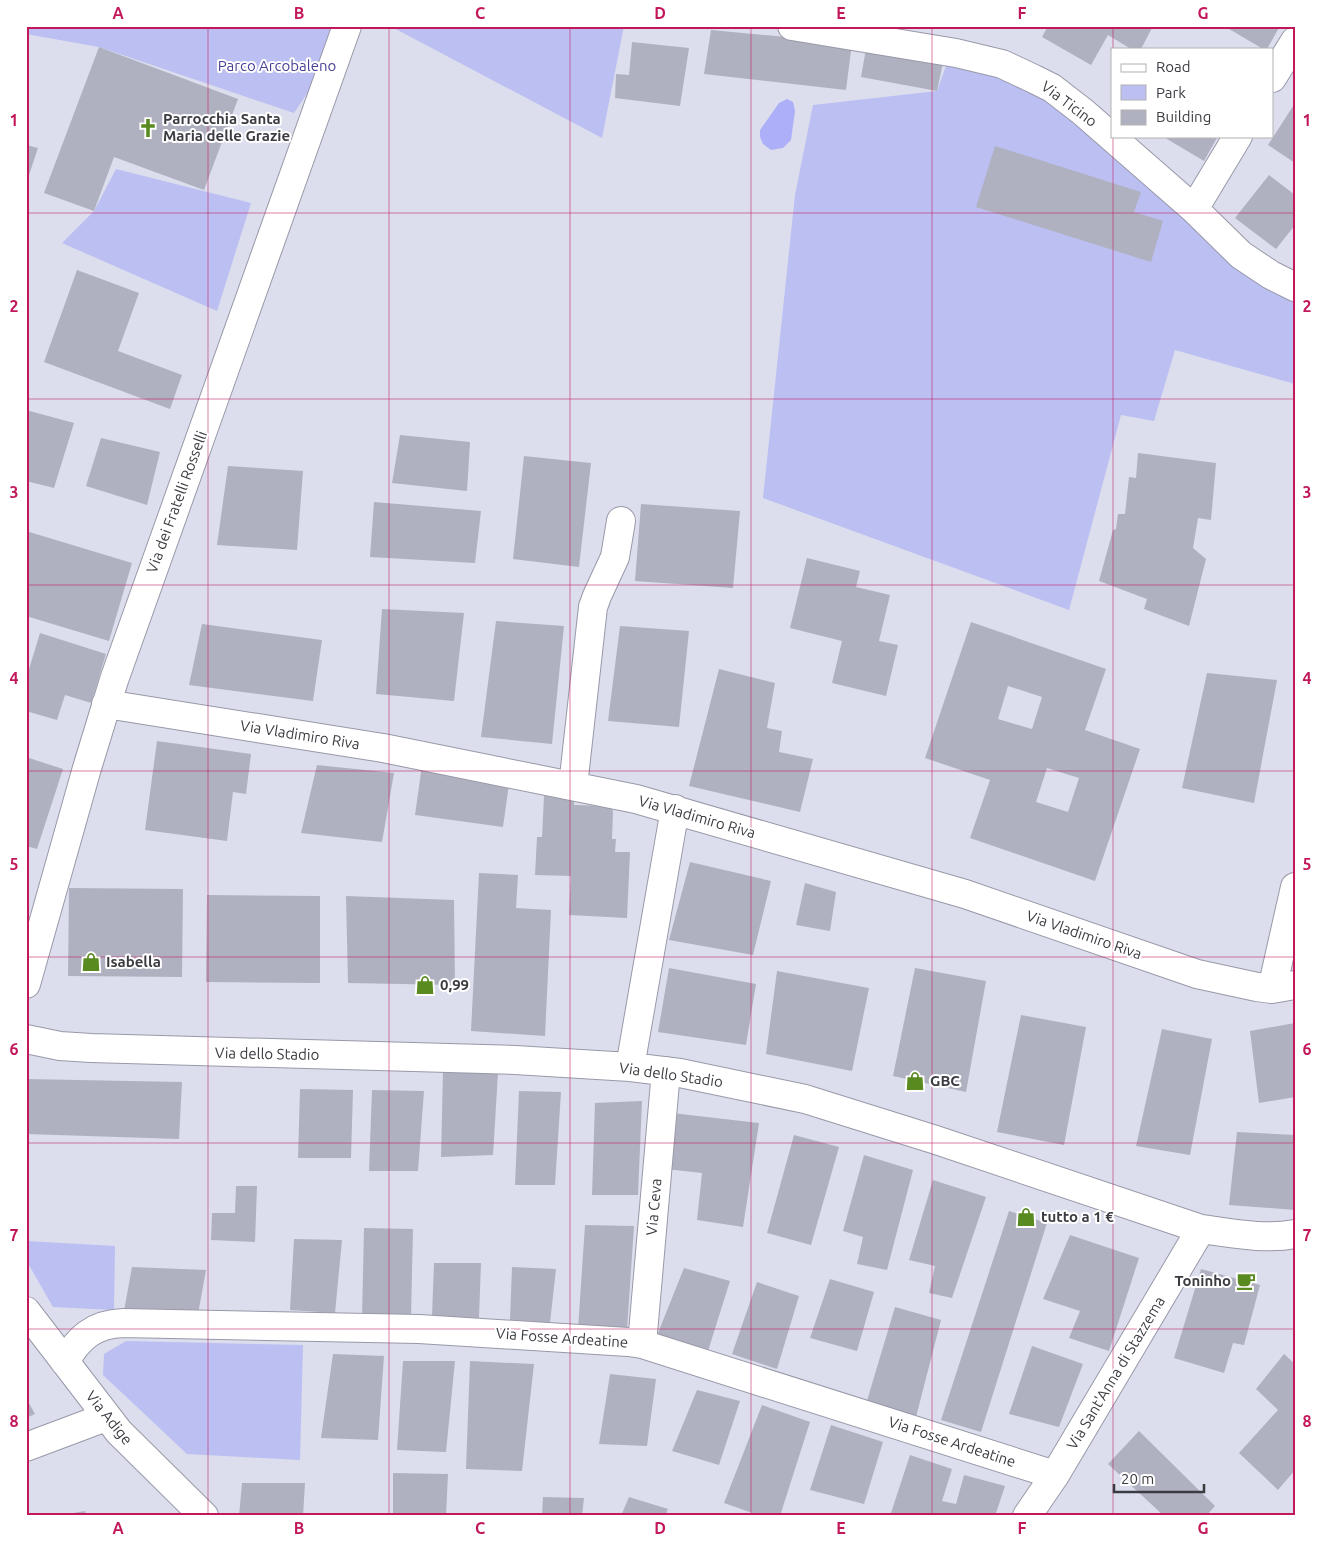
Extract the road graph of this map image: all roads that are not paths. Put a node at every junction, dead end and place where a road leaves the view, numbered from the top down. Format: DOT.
graph roads {
  1 [pos="347,26"];
  2 [pos="792,26"];
  3 [pos="1295,40"];
  4 [pos="1274,75"];
  5 [pos="1111,136"];
  6 [pos="1113,138"];
  7 [pos="1237,138"];
  8 [pos="1194,209"];
  9 [pos="1295,287"];
  10 [pos="621,521"];
  11 [pos="106,704"];
  12 [pos="573,786"];
  13 [pos="675,809"];
  14 [pos="1295,887"];
  15 [pos="26,984"];
  16 [pos="1284,987"];
  17 [pos="26,1039"];
  18 [pos="630,1067"];
  19 [pos="666,1071"];
  20 [pos="1201,1228"];
  21 [pos="1291,1241"];
  22 [pos="26,1311"];
  23 [pos="642,1344"];
  24 [pos="65,1362"];
  25 [pos="106,1417"];
  26 [pos="26,1448"];
  27 [pos="1055,1475"];
  28 [pos="204,1516"];
  29 [pos="1027,1516"];
  1 -- 11 [label="street, Via dei Fratelli Rosselli"];
  2 -- 5 [label="street, Via Ticino"];
  3 -- 4 [label="street"];
  6 -- 8 [label="street, Via Ticino"];
  7 -- 8 [label="street"];
  8 -- 9 [label="street, Via Ticino"];
  10 -- 12 [label="street"];
  11 -- 12 [label="street, Via Vladimiro Riva"];
  11 -- 15 [label="street, Via dei Fratelli Rosselli"];
  12 -- 13 [label="street, Via Vladimiro Riva"];
  13 -- 16 [label="street, Via Vladimiro Riva"];
  13 -- 18 [label="street"];
  14 -- 16 [label="street, Via Vladimiro Riva"];
  17 -- 18 [label="street, Via dello Stadio"];
  18 -- 19 [label="street, Via dello Stadio"];
  19 -- 20 [label="street, Via dello Stadio"];
  19 -- 23 [label="street, Via Ceva"];
  20 -- 21 [label="street, Via dello Stadio"];
  20 -- 27 [label="street, Via Sant'Anna di Stazzema"];
  22 -- 24 [label="street, Via Adige"];
  23 -- 24 [label="street, Via Fosse Ardeatine"];
  23 -- 27 [label="street, Via Fosse Ardeatine"];
  24 -- 25 [label="street, Via Adige"];
  25 -- 26 [label="street"];
  25 -- 28 [label="street, Via Adige"];
  27 -- 29 [label="street, Via Sant'Anna di Stazzema"];
}
